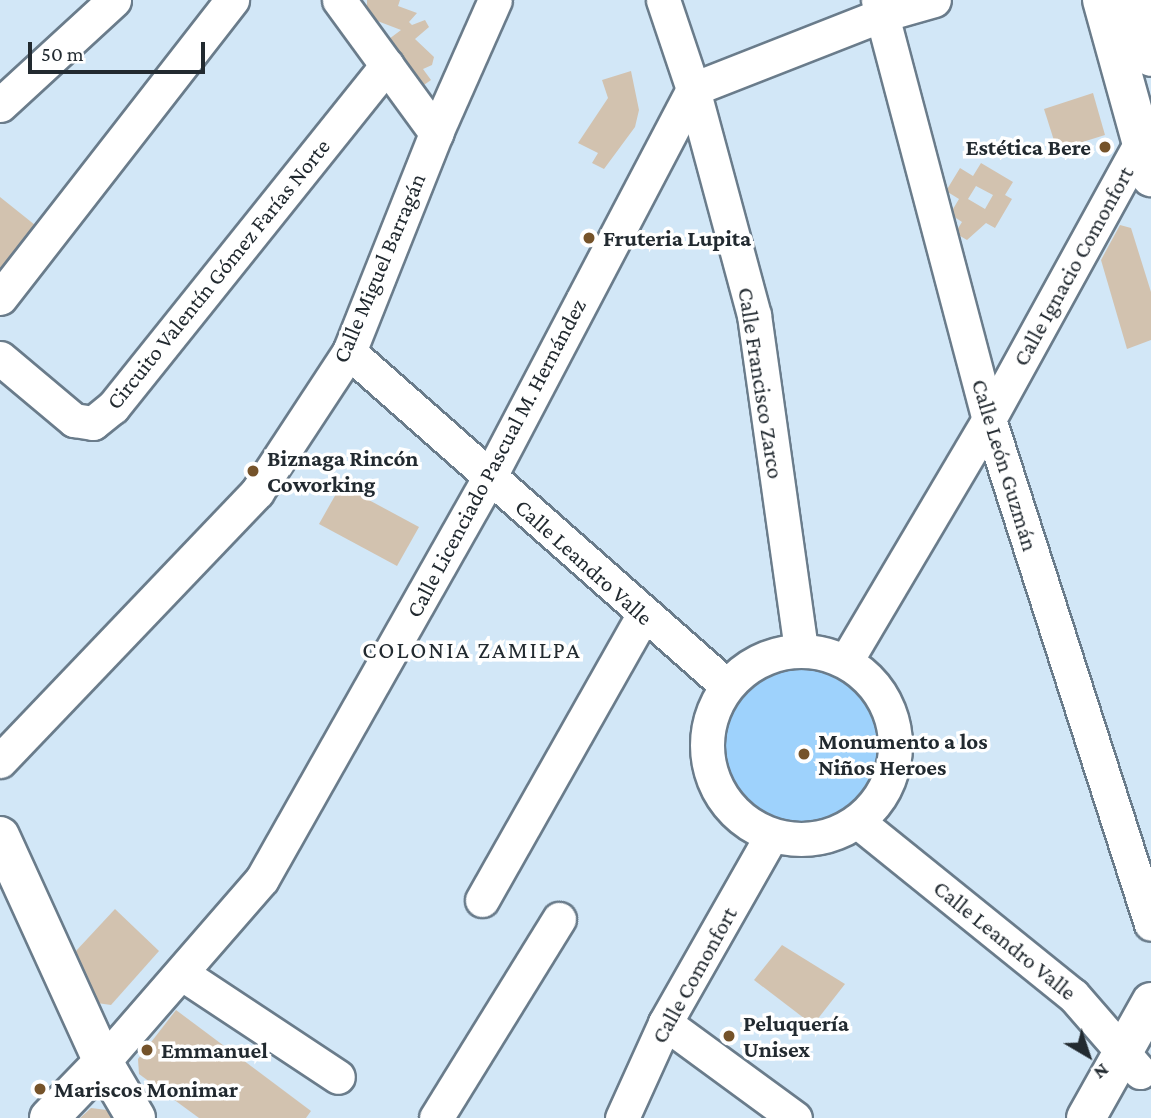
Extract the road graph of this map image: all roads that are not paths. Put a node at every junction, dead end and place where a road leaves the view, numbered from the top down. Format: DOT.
graph roads {
  1 [pos="114,0"];
  2 [pos="232,0"];
  3 [pos="495,0"];
  4 [pos="663,0"];
  5 [pos="934,0"];
  6 [pos="1101,0"];
  7 [pos="1135,0"];
  8 [pos="342,2"];
  9 [pos="880,7"];
  10 [pos="1151,57"];
  11 [pos="387,65"];
  12 [pos="693,89"];
  13 [pos="0,105"];
  14 [pos="436,133"];
  15 [pos="1148,148"];
  16 [pos="0,298"];
  17 [pos="349,352"];
  18 [pos="0,358"];
  19 [pos="989,419"];
  20 [pos="489,478"];
  21 [pos="643,615"];
  22 [pos="800,650"];
  23 [pos="846,662"];
  24 [pos="727,687"];
  25 [pos="0,761"];
  26 [pos="857,821"];
  27 [pos="772,835"];
  28 [pos="0,836"];
  29 [pos="482,900"];
  30 [pos="559,919"];
  31 [pos="1151,924"];
  32 [pos="181,972"];
  33 [pos="1151,1002"];
  34 [pos="665,1023"];
  35 [pos="1139,1058"];
  36 [pos="103,1062"];
  37 [pos="338,1077"];
  38 [pos="49,1118"];
  39 [pos="136,1118"];
  40 [pos="436,1118"];
  41 [pos="622,1118"];
  42 [pos="795,1118"];
  43 [pos="1086,1118"];
  44 [pos="1114,1118"];
  1 -- 13 [label="street"];
  2 -- 16 [label="street"];
  3 -- 14 [label="street, Calle Miguel Barragán"];
  4 -- 12 [label="street, Calle Francisco Zarco"];
  5 -- 9 [label="street"];
  6 -- 15 [label="main road"];
  7 -- 10 [label="main road"];
  8 -- 11 [label="street"];
  9 -- 12 [label="street"];
  9 -- 19 [label="street, Calle León Guzmán"];
  11 -- 14 [label="street"];
  11 -- 18 [label="street, Circuito Valentín Gómez Farías Norte"];
  12 -- 20 [label="street, Calle Licenciado Pascual M. Hernández"];
  12 -- 22 [label="street, Calle Francisco Zarco"];
  14 -- 17 [label="street, Calle Miguel Barragán"];
  15 -- 19 [label="street, Calle Ignacio Comonfort"];
  17 -- 20 [label="street, Calle Leandro Valle"];
  17 -- 25 [label="street, Calle Miguel Barragán"];
  19 -- 23 [label="street, Calle Ignacio Comonfort"];
  19 -- 31 [label="street, Calle León Guzmán"];
  20 -- 21 [label="street, Calle Leandro Valle"];
  20 -- 32 [label="street, Calle Licenciado Pascual M. Hernández"];
  21 -- 24 [label="street, Calle Leandro Valle"];
  21 -- 29 [label="street"];
  22 -- 23 [label="street"];
  22 -- 24 [label="street"];
  23 -- 26 [label="street"];
  24 -- 27 [label="street"];
  26 -- 27 [label="street"];
  26 -- 35 [label="street, Calle Leandro Valle"];
  27 -- 34 [label="street, Calle Comonfort"];
  28 -- 36 [label="main road"];
  30 -- 40 [label="street"];
  32 -- 36 [label="street, Calle Licenciado Pascual M. Hernández"];
  32 -- 37 [label="street"];
  33 -- 35 [label="main road"];
  34 -- 41 [label="street, Calle Comonfort"];
  34 -- 42 [label="street"];
  35 -- 43 [label="main road"];
  35 -- 44 [label="main road"];
  36 -- 38 [label="main road, Calle Licenciado Pascual M. Hernández"];
  36 -- 39 [label="main road"];
}
